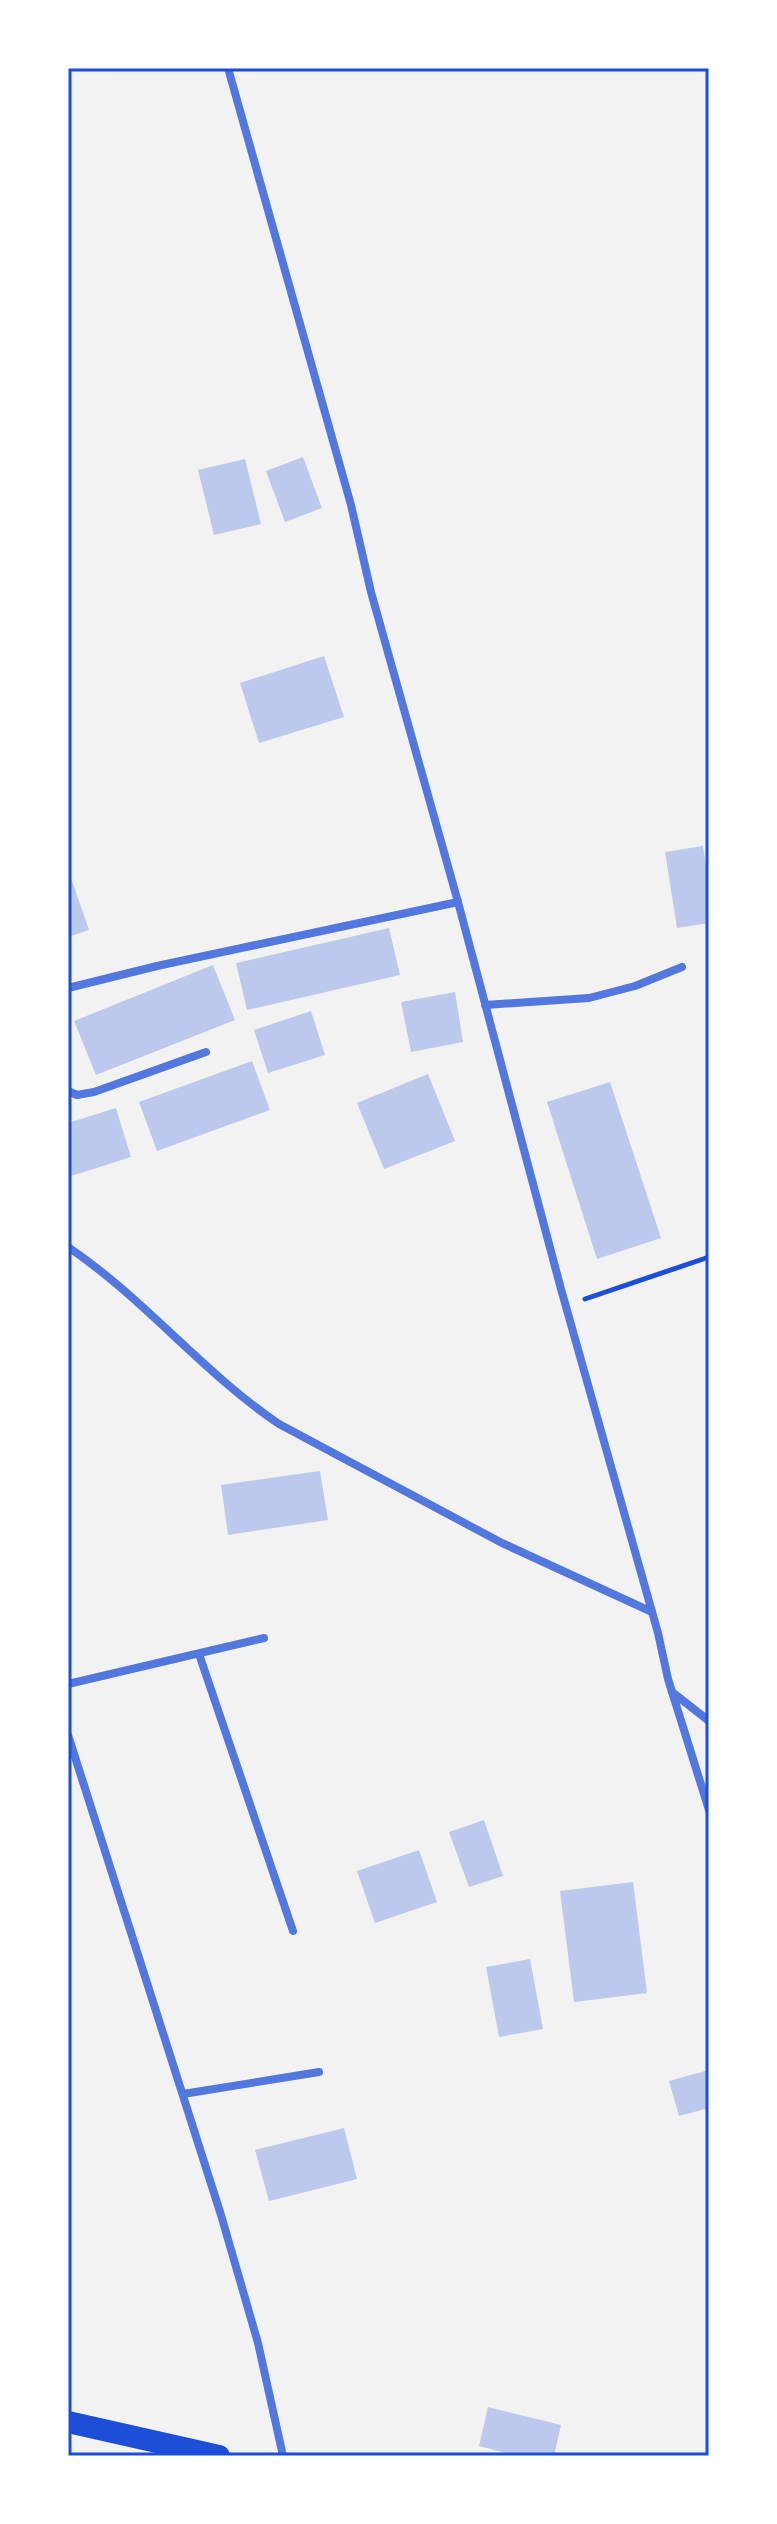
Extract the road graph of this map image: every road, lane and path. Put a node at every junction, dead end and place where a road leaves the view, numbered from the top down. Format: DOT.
graph roads {
  1 [pos="228,68"];
  2 [pos="458,902"];
  3 [pos="682,967"];
  4 [pos="68,988"];
  5 [pos="485,1005"];
  6 [pos="206,1052"];
  7 [pos="68,1091"];
  8 [pos="68,1247"];
  9 [pos="709,1257"];
  10 [pos="565,1306"];
  11 [pos="652,1612"];
  12 [pos="264,1638"];
  13 [pos="199,1654"];
  14 [pos="68,1684"];
  15 [pos="672,1692"];
  16 [pos="709,1721"];
  17 [pos="68,1735"];
  18 [pos="709,1810"];
  19 [pos="293,1931"];
  20 [pos="319,2072"];
  21 [pos="183,2094"];
  22 [pos="68,2422"];
  23 [pos="219,2456"];
  24 [pos="283,2456"];
  1 -- 2 [label="street"];
  2 -- 4 [label="street"];
  2 -- 5 [label="street"];
  3 -- 5 [label="street"];
  5 -- 10 [label="street"];
  6 -- 7 [label="street"];
  8 -- 11 [label="street"];
  9 -- 10 [label="path"];
  10 -- 11 [label="street"];
  11 -- 15 [label="street"];
  12 -- 13 [label="street"];
  13 -- 14 [label="street"];
  13 -- 19 [label="street"];
  15 -- 16 [label="street"];
  15 -- 18 [label="street"];
  17 -- 21 [label="street"];
  20 -- 21 [label="street"];
  21 -- 24 [label="street"];
  22 -- 23 [label="highway"];
}
